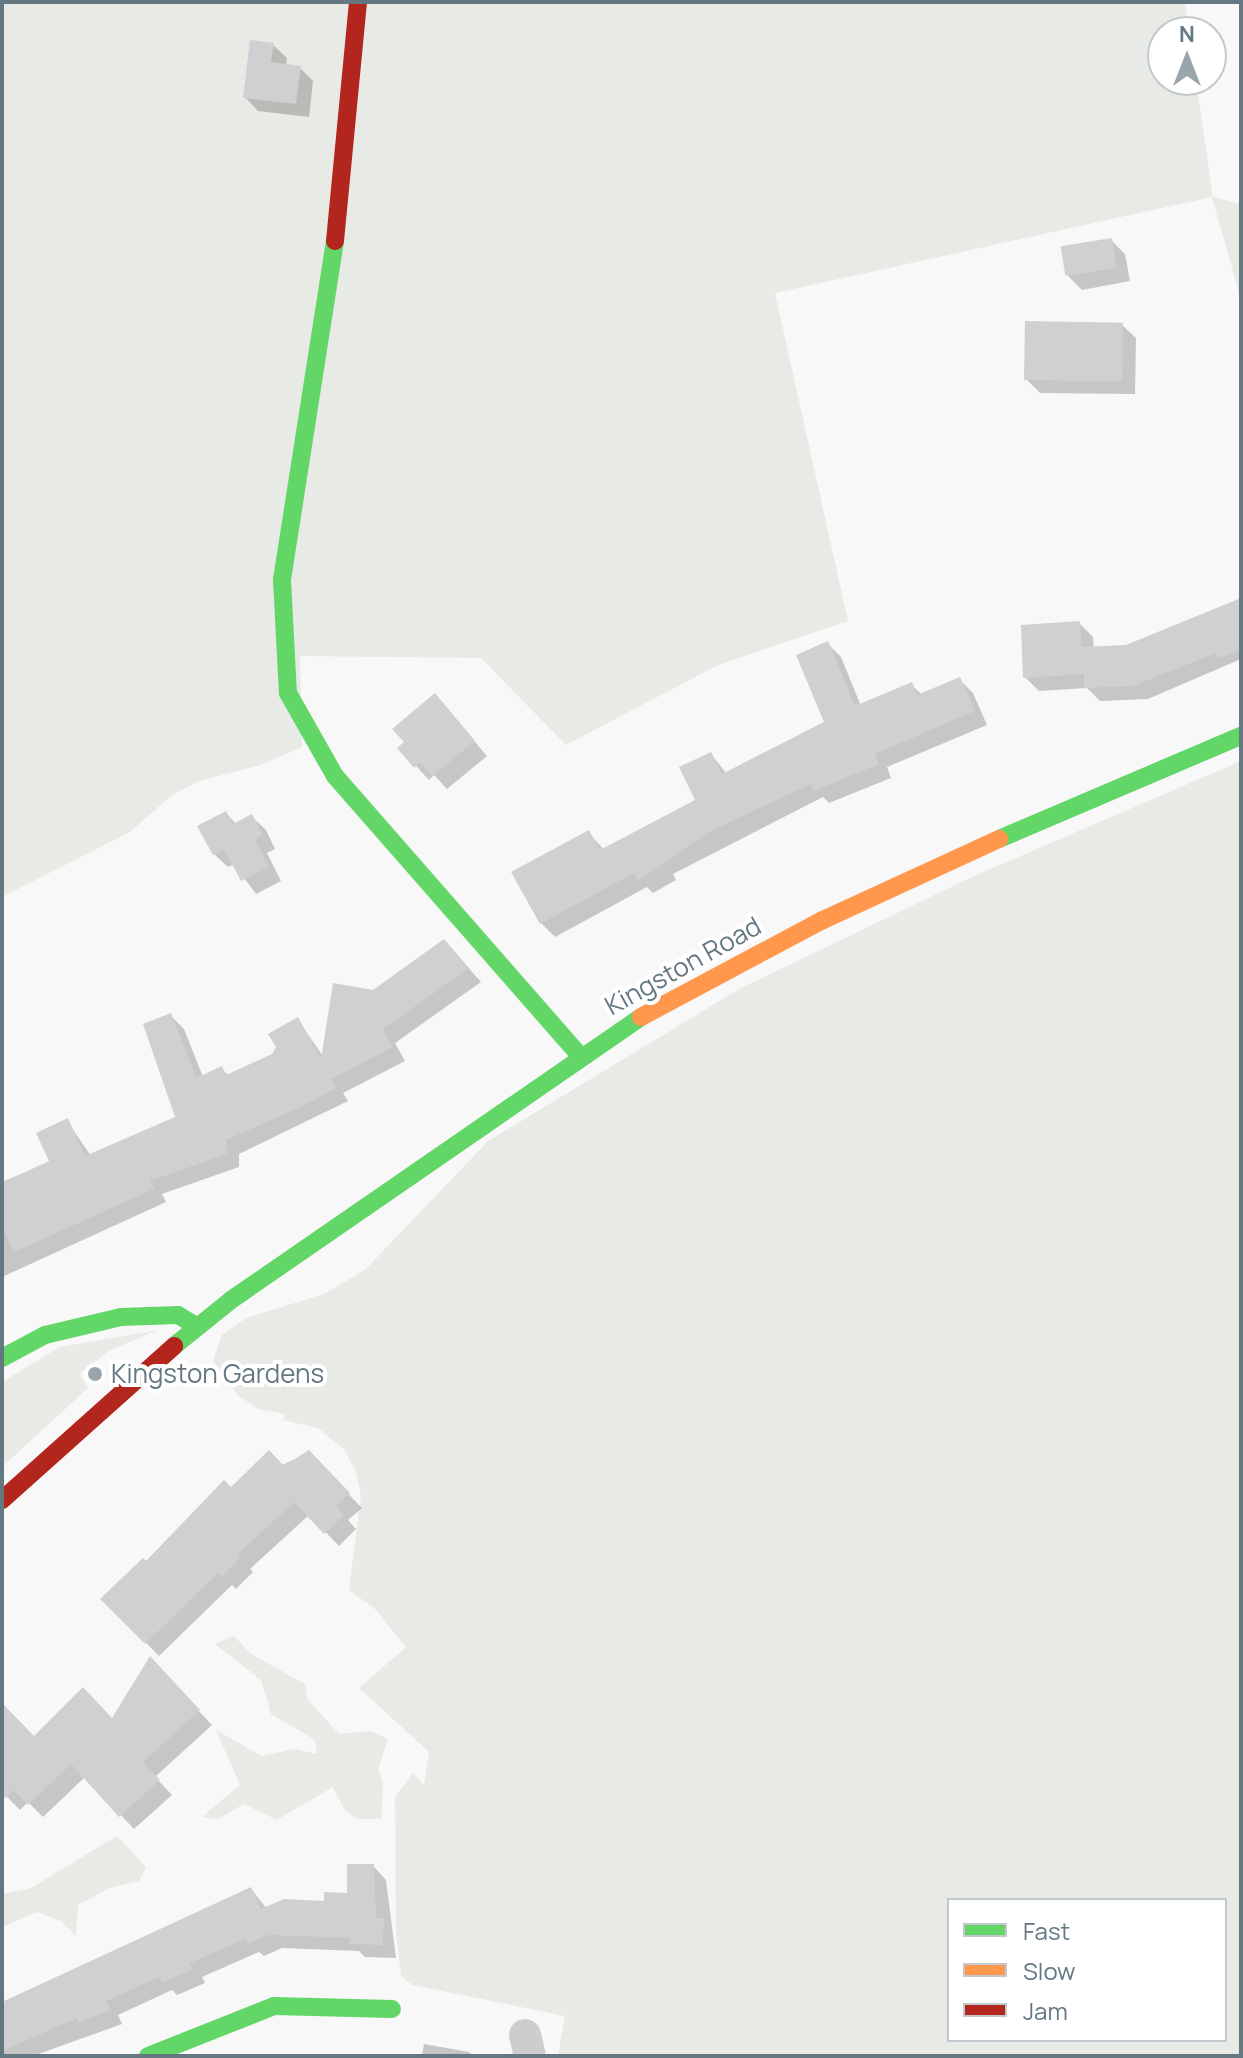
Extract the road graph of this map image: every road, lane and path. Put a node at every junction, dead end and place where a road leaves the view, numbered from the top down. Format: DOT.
graph roads {
  1 [pos="358,2"];
  2 [pos="1241,736"];
  3 [pos="579,1055"];
  4 [pos="198,1327"];
  5 [pos="2,1358"];
  6 [pos="2,1500"];
  7 [pos="392,2009"];
  8 [pos="206,2042"];
  9 [pos="148,2056"];
  1 -- 3 [label="street"];
  2 -- 3 [label="street, Kingston Road"];
  3 -- 4 [label="street, Kingston Road"];
  4 -- 5 [label="street"];
  4 -- 6 [label="street, Kingston Road"];
  7 -- 8 [label="street"];
  8 -- 9 [label="street"];
}
